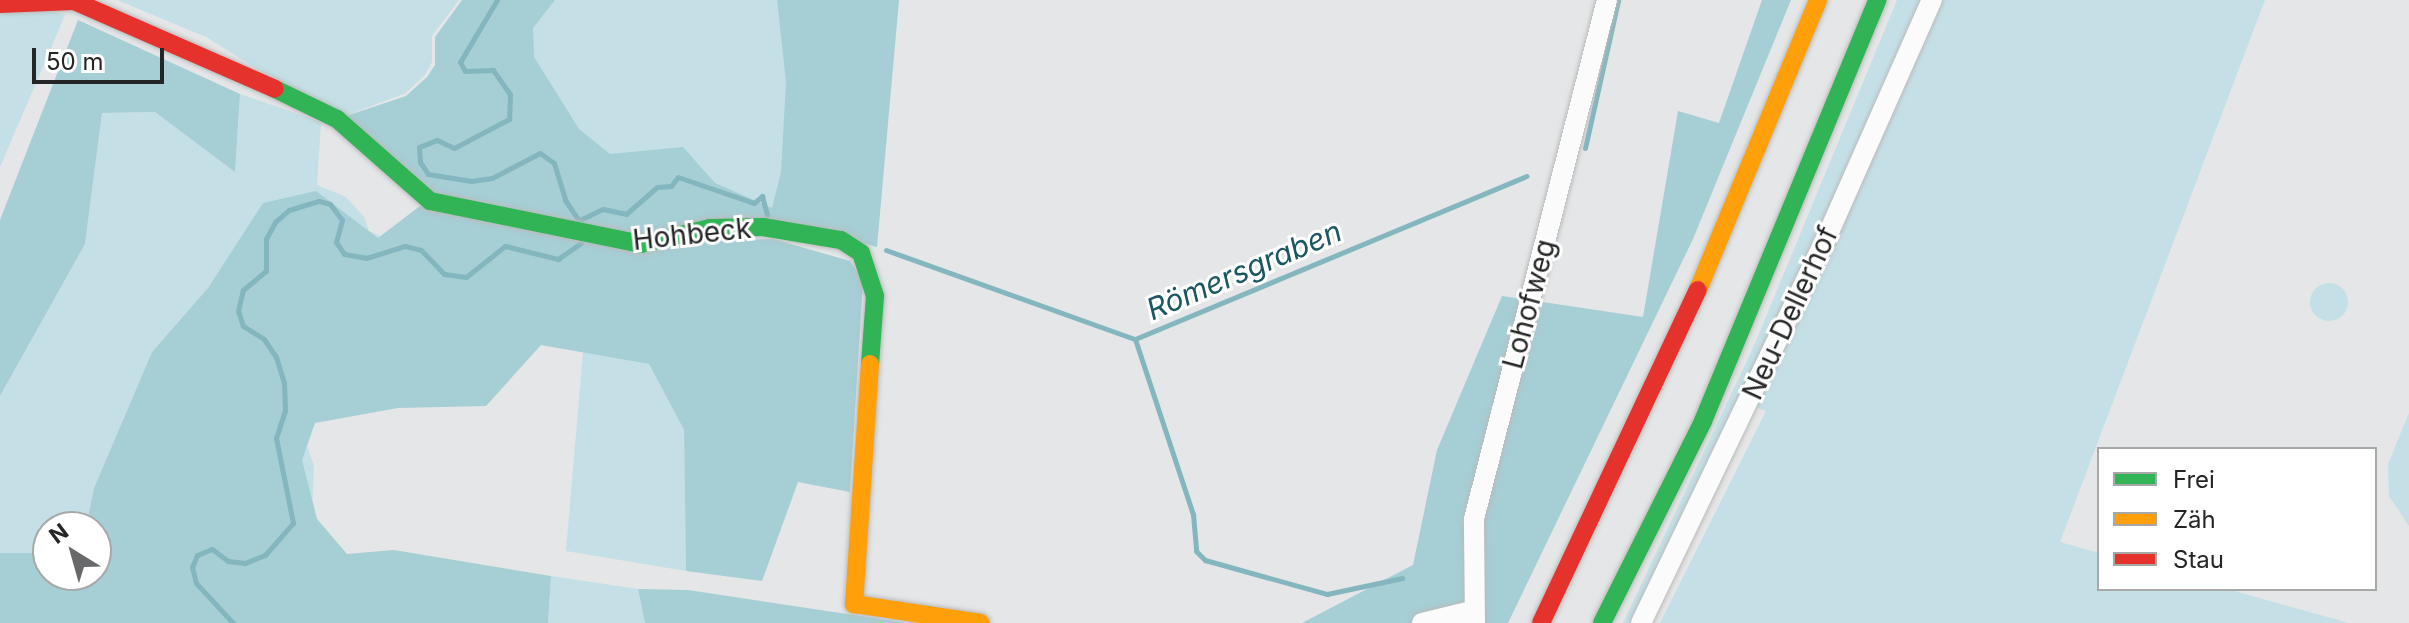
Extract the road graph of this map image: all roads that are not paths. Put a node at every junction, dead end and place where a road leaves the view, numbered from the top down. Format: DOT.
graph roads {
  1 [pos="1607,0"];
  2 [pos="1818,0"];
  3 [pos="1877,0"];
  4 [pos="1932,0"];
  5 [pos="0,4"];
  6 [pos="1474,617"];
  7 [pos="981,623"];
  8 [pos="1422,623"];
  9 [pos="1541,623"];
  10 [pos="1602,623"];
  11 [pos="1641,623"];
  1 -- 6 [label="street, Lohofweg"];
  2 -- 9 [label="main road"];
  3 -- 10 [label="main road"];
  4 -- 11 [label="street, Neu-Dellerhof"];
  5 -- 7 [label="main road, Hohbeck"];
  6 -- 8 [label="street"];
}
